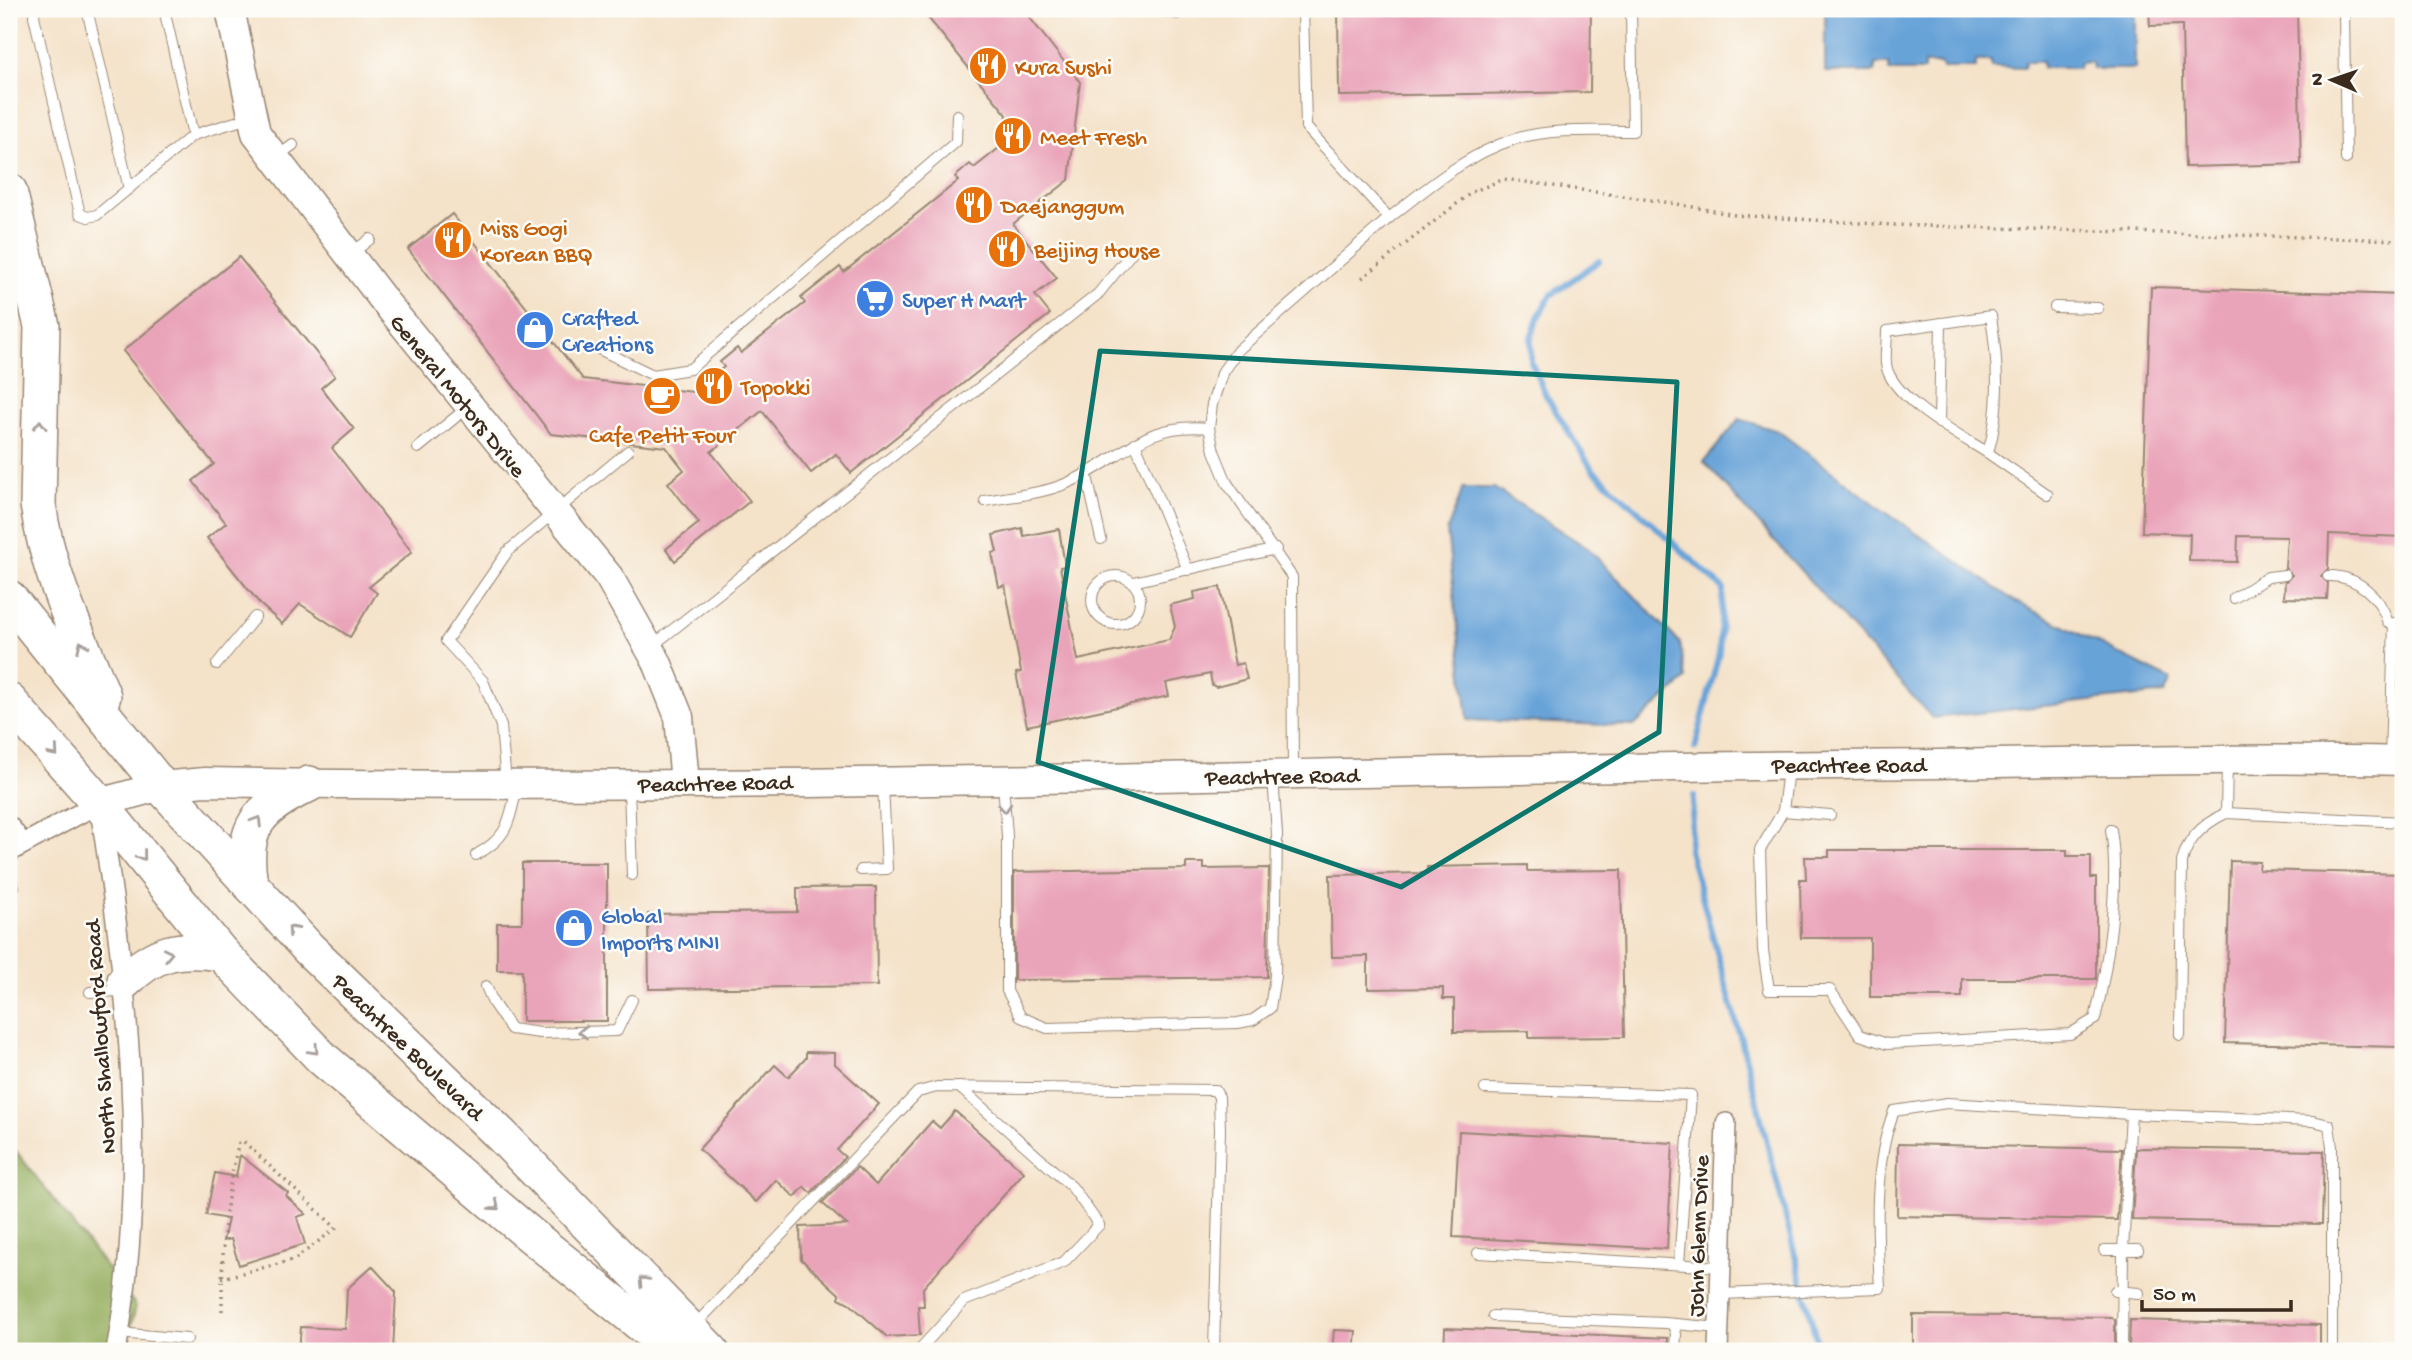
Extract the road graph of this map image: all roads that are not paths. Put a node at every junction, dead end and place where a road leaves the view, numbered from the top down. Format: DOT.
graph roads {
  1 [pos="35,9"];
  2 [pos="87,9"];
  3 [pos="164,9"];
  4 [pos="1153,9"];
  5 [pos="1184,9"];
  6 [pos="1303,9"];
  7 [pos="1631,9"];
  8 [pos="2344,9"];
  9 [pos="239,11"];
  10 [pos="957,115"];
  11 [pos="252,117"];
  12 [pos="193,135"];
  13 [pos="2346,159"];
  14 [pos="129,188"];
  15 [pos="9,191"];
  16 [pos="1388,218"];
  17 [pos="1132,252"];
  18 [pos="2055,307"];
  19 [pos="2098,308"];
  20 [pos="1941,323"];
  21 [pos="599,349"];
  22 [pos="469,406"];
  23 [pos="1939,423"];
  24 [pos="1209,428"];
  25 [pos="1135,443"];
  26 [pos="418,448"];
  27 [pos="628,451"];
  28 [pos="1988,453"];
  29 [pos="1086,472"];
  30 [pos="2047,494"];
  31 [pos="985,501"];
  32 [pos="554,513"];
  33 [pos="1101,539"];
  34 [pos="1276,549"];
  35 [pos="1188,570"];
  36 [pos="2285,575"];
  37 [pos="2328,576"];
  38 [pos="1133,582"];
  39 [pos="9,598"];
  40 [pos="2234,598"];
  41 [pos="255,617"];
  42 [pos="649,648"];
  43 [pos="218,664"];
  44 [pos="9,701"];
  45 [pos="118,731"];
  46 [pos="2227,761"];
  47 [pos="2396,761"];
  48 [pos="1789,765"];
  49 [pos="1283,775"];
  50 [pos="1003,779"];
  51 [pos="883,781"];
  52 [pos="629,783"];
  53 [pos="685,783"];
  54 [pos="309,784"];
  55 [pos="512,784"];
  56 [pos="161,786"];
  57 [pos="99,803"];
  58 [pos="1783,811"];
  59 [pos="2226,813"];
  60 [pos="1830,815"];
  61 [pos="2403,822"];
  62 [pos="9,826"];
  63 [pos="2110,831"];
  64 [pos="16,848"];
  65 [pos="475,855"];
  66 [pos="861,870"];
  67 [pos="632,875"];
  68 [pos="9,877"];
  69 [pos="250,884"];
  70 [pos="9,892"];
  71 [pos="221,953"];
  72 [pos="125,986"];
  73 [pos="486,986"];
  74 [pos="90,992"];
  75 [pos="632,1000"];
  76 [pos="2180,1035"];
  77 [pos="959,1087"];
  78 [pos="1485,1089"];
  79 [pos="2131,1114"];
  80 [pos="1726,1123"];
  81 [pos="2104,1250"];
  82 [pos="2123,1250"];
  83 [pos="2138,1250"];
  84 [pos="1478,1253"];
  85 [pos="1678,1264"];
  86 [pos="1721,1267"];
  87 [pos="2118,1292"];
  88 [pos="2139,1293"];
  89 [pos="1720,1294"];
  90 [pos="1493,1316"];
  91 [pos="1673,1325"];
  92 [pos="1719,1328"];
  93 [pos="187,1339"];
  94 [pos="118,1342"];
  95 [pos="692,1344"];
  96 [pos="1213,1350"];
  97 [pos="918,1351"];
  98 [pos="1675,1351"];
  99 [pos="1718,1351"];
  100 [pos="2122,1351"];
  101 [pos="2332,1351"];
  1 -- 14 [label="lane"];
  2 -- 14 [label="lane"];
  3 -- 12 [label="lane"];
  4 -- 5 [label="lane"];
  6 -- 16 [label="lane"];
  7 -- 16 [label="lane"];
  8 -- 13 [label="lane"];
  9 -- 11 [label="street, General Motors Drive"];
  10 -- 21 [label="lane"];
  11 -- 12 [label="lane"];
  11 -- 22 [label="street, General Motors Drive"];
  12 -- 14 [label="lane"];
  45 -- 15 [label="highway, one-way"];
  16 -- 24 [label="lane"];
  17 -- 42 [label="lane"];
  18 -- 19 [label="lane"];
  20 -- 23 [label="lane"];
  20 -- 23 [label="lane"];
  20 -- 28 [label="lane"];
  22 -- 26 [label="lane"];
  22 -- 32 [label="street, General Motors Drive"];
  23 -- 28 [label="lane"];
  24 -- 25 [label="lane"];
  24 -- 34 [label="lane"];
  25 -- 29 [label="lane"];
  25 -- 35 [label="lane"];
  27 -- 32 [label="lane"];
  28 -- 30 [label="lane"];
  29 -- 31 [label="lane"];
  29 -- 33 [label="lane"];
  32 -- 42 [label="street, General Motors Drive"];
  32 -- 55 [label="lane"];
  34 -- 35 [label="lane"];
  34 -- 49 [label="lane"];
  35 -- 38 [label="lane"];
  36 -- 40 [label="lane"];
  37 -- 47 [label="lane"];
  38 -- 38 [label="lane"];
  39 -- 45 [label="highway"];
  41 -- 43 [label="lane"];
  42 -- 53 [label="street, General Motors Drive"];
  44 -- 57 [label="highway, one-way"];
  45 -- 56 [label="highway, Peachtree Boulevard"];
  46 -- 47 [label="street, Peachtree Road"];
  46 -- 48 [label="street, Peachtree Road"];
  46 -- 59 [label="lane"];
  48 -- 49 [label="street, Peachtree Road"];
  48 -- 58 [label="lane"];
  49 -- 50 [label="street, Peachtree Road"];
  50 -- 49 [label="lane, one-way"];
  50 -- 51 [label="street, Peachtree Road"];
  51 -- 53 [label="street, Peachtree Road"];
  51 -- 66 [label="lane"];
  52 -- 53 [label="street, Peachtree Road"];
  52 -- 55 [label="street, Peachtree Road"];
  52 -- 67 [label="lane"];
  54 -- 55 [label="street, Peachtree Road"];
  54 -- 56 [label="street, Peachtree Road"];
  69 -- 54 [label="highway, one-way"];
  55 -- 65 [label="lane"];
  56 -- 57 [label="street, Peachtree Road"];
  56 -- 69 [label="highway, Peachtree Boulevard"];
  57 -- 64 [label="street"];
  57 -- 71 [label="highway, one-way"];
  57 -- 72 [label="street, North Shallowford Road"];
  58 -- 60 [label="lane"];
  58 -- 63 [label="lane"];
  59 -- 61 [label="lane"];
  59 -- 76 [label="lane"];
  62 -- 64 [label="street"];
  68 -- 70 [label="lane"];
  95 -- 69 [label="highway, Peachtree Boulevard, one-way"];
  72 -- 71 [label="highway, one-way"];
  71 -- 95 [label="highway, one-way"];
  72 -- 74 [label="lane"];
  72 -- 94 [label="street, North Shallowford Road"];
  75 -- 73 [label="lane, one-way"];
  77 -- 95 [label="lane"];
  77 -- 96 [label="lane"];
  77 -- 97 [label="lane"];
  78 -- 85 [label="lane"];
  79 -- 82 [label="lane"];
  79 -- 89 [label="lane"];
  79 -- 101 [label="lane"];
  80 -- 86 [label="street, John Glenn Drive"];
  81 -- 82 [label="lane"];
  82 -- 83 [label="lane"];
  82 -- 87 [label="lane"];
  84 -- 85 [label="lane"];
  85 -- 86 [label="lane"];
  86 -- 89 [label="street, John Glenn Drive"];
  87 -- 88 [label="lane"];
  87 -- 100 [label="lane"];
  89 -- 92 [label="street, John Glenn Drive"];
  90 -- 91 [label="lane"];
  91 -- 92 [label="lane"];
  91 -- 98 [label="lane"];
  92 -- 99 [label="street, John Glenn Drive"];
  93 -- 94 [label="lane"];
}
